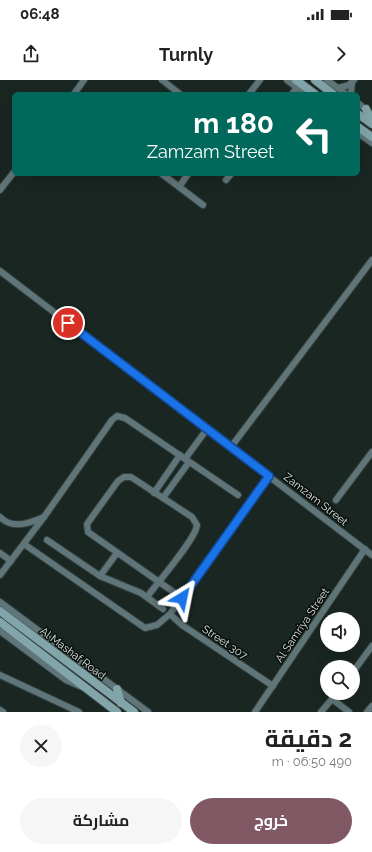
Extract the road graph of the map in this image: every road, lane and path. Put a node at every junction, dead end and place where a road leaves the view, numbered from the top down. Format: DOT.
graph roads {
  1 [pos="84,80"];
  2 [pos="162,80"];
  3 [pos="260,80"];
  4 [pos="288,80"];
  5 [pos="315,80"];
  6 [pos="327,80"];
  7 [pos="353,82"];
  8 [pos="297,84"];
  9 [pos="336,91"];
  10 [pos="75,92"];
  11 [pos="177,92"];
  12 [pos="251,92"];
  13 [pos="304,92"];
  14 [pos="311,92"];
  15 [pos="351,92"];
  16 [pos="360,105"];
  17 [pos="369,112"];
  18 [pos="360,115"];
  19 [pos="372,123"];
  20 [pos="360,128"];
  21 [pos="360,134"];
  22 [pos="372,137"];
  23 [pos="372,143"];
  24 [pos="12,175"];
  25 [pos="165,176"];
  26 [pos="186,176"];
  27 [pos="229,176"];
  28 [pos="226,180"];
  29 [pos="179,186"];
  30 [pos="0,190"];
  31 [pos="203,205"];
  32 [pos="372,260"];
  33 [pos="0,271"];
  34 [pos="208,429"];
  35 [pos="231,447"];
  36 [pos="372,452"];
  37 [pos="185,459"];
  38 [pos="269,476"];
  39 [pos="154,493"];
  40 [pos="238,495"];
  41 [pos="163,498"];
  42 [pos="336,500"];
  43 [pos="0,517"];
  44 [pos="44,517"];
  45 [pos="47,540"];
  46 [pos="24,544"];
  47 [pos="365,549"];
  48 [pos="0,553"];
  49 [pos="117,553"];
  50 [pos="372,555"];
  51 [pos="11,561"];
  52 [pos="0,575"];
  53 [pos="100,576"];
  54 [pos="158,581"];
  55 [pos="147,597"];
  56 [pos="182,598"];
  57 [pos="0,602"];
  58 [pos="163,609"];
  59 [pos="0,611"];
  60 [pos="170,614"];
  61 [pos="0,622"];
  62 [pos="0,631"];
  63 [pos="372,646"];
  64 [pos="360,662"];
  65 [pos="0,675"];
  66 [pos="273,686"];
  67 [pos="85,687"];
  68 [pos="117,689"];
  69 [pos="332,700"];
  70 [pos="121,703"];
  71 [pos="372,706"];
  72 [pos="0,710"];
  73 [pos="3,712"];
  74 [pos="79,712"];
  75 [pos="117,712"];
  76 [pos="134,712"];
  77 [pos="148,712"];
  78 [pos="255,712"];
  79 [pos="321,712"];
  80 [pos="349,712"];
  81 [pos="368,712"];
  1 -- 10 [label="street"];
  2 -- 11 [label="street"];
  3 -- 12 [label="street"];
  4 -- 8 [label="street"];
  5 -- 9 [label="street"];
  6 -- 9 [label="street"];
  7 -- 9 [label="street"];
  7 -- 15 [label="street"];
  8 -- 13 [label="street"];
  8 -- 14 [label="street"];
  16 -- 17 [label="street"];
  17 -- 19 [label="street"];
  18 -- 19 [label="street"];
  20 -- 22 [label="street"];
  21 -- 23 [label="street"];
  24 -- 30 [label="street"];
  25 -- 29 [label="street"];
  26 -- 29 [label="street"];
  27 -- 28 [label="street"];
  29 -- 31 [label="street"];
  32 -- 35 [label="street"];
  33 -- 34 [label="street, Zamzam Street"];
  34 -- 35 [label="street, Zamzam Street"];
  34 -- 37 [label="street"];
  35 -- 38 [label="street, Zamzam Street"];
  36 -- 42 [label="street"];
  37 -- 39 [label="street"];
  37 -- 40 [label="street"];
  37 -- 41 [label="street"];
  37 -- 44 [label="street"];
  38 -- 47 [label="street, Zamzam Street"];
  38 -- 56 [label="street"];
  39 -- 41 [label="street"];
  39 -- 49 [label="street"];
  41 -- 54 [label="street"];
  43 -- 44 [label="street"];
  44 -- 46 [label="street"];
  45 -- 53 [label="street"];
  46 -- 51 [label="street"];
  46 -- 60 [label="street"];
  47 -- 50 [label="street, Zamzam Street"];
  47 -- 66 [label="street, Al Samriya Street"];
  48 -- 51 [label="street"];
  49 -- 53 [label="street"];
  49 -- 54 [label="street"];
  51 -- 52 [label="street"];
  53 -- 55 [label="street"];
  54 -- 55 [label="street"];
  54 -- 56 [label="street"];
  55 -- 58 [label="street"];
  56 -- 60 [label="street"];
  57 -- 68 [label="street, Al Mashaf Road"];
  59 -- 70 [label="street, Al Mashaf Road"];
  60 -- 66 [label="street, Street 307"];
  61 -- 67 [label="street, Al Mashaf Road"];
  62 -- 67 [label="street, Al Mashaf Road"];
  63 -- 64 [label="street"];
  65 -- 74 [label="street"];
  66 -- 78 [label="street, Al Samriya Street"];
  67 -- 75 [label="street, Al Mashaf Road"];
  68 -- 70 [label="street"];
  68 -- 77 [label="street, Al Mashaf Road"];
  69 -- 79 [label="street"];
  69 -- 80 [label="street"];
  70 -- 76 [label="street, Al Mashaf Road"];
  71 -- 81 [label="street"];
  72 -- 73 [label="street"];
}
